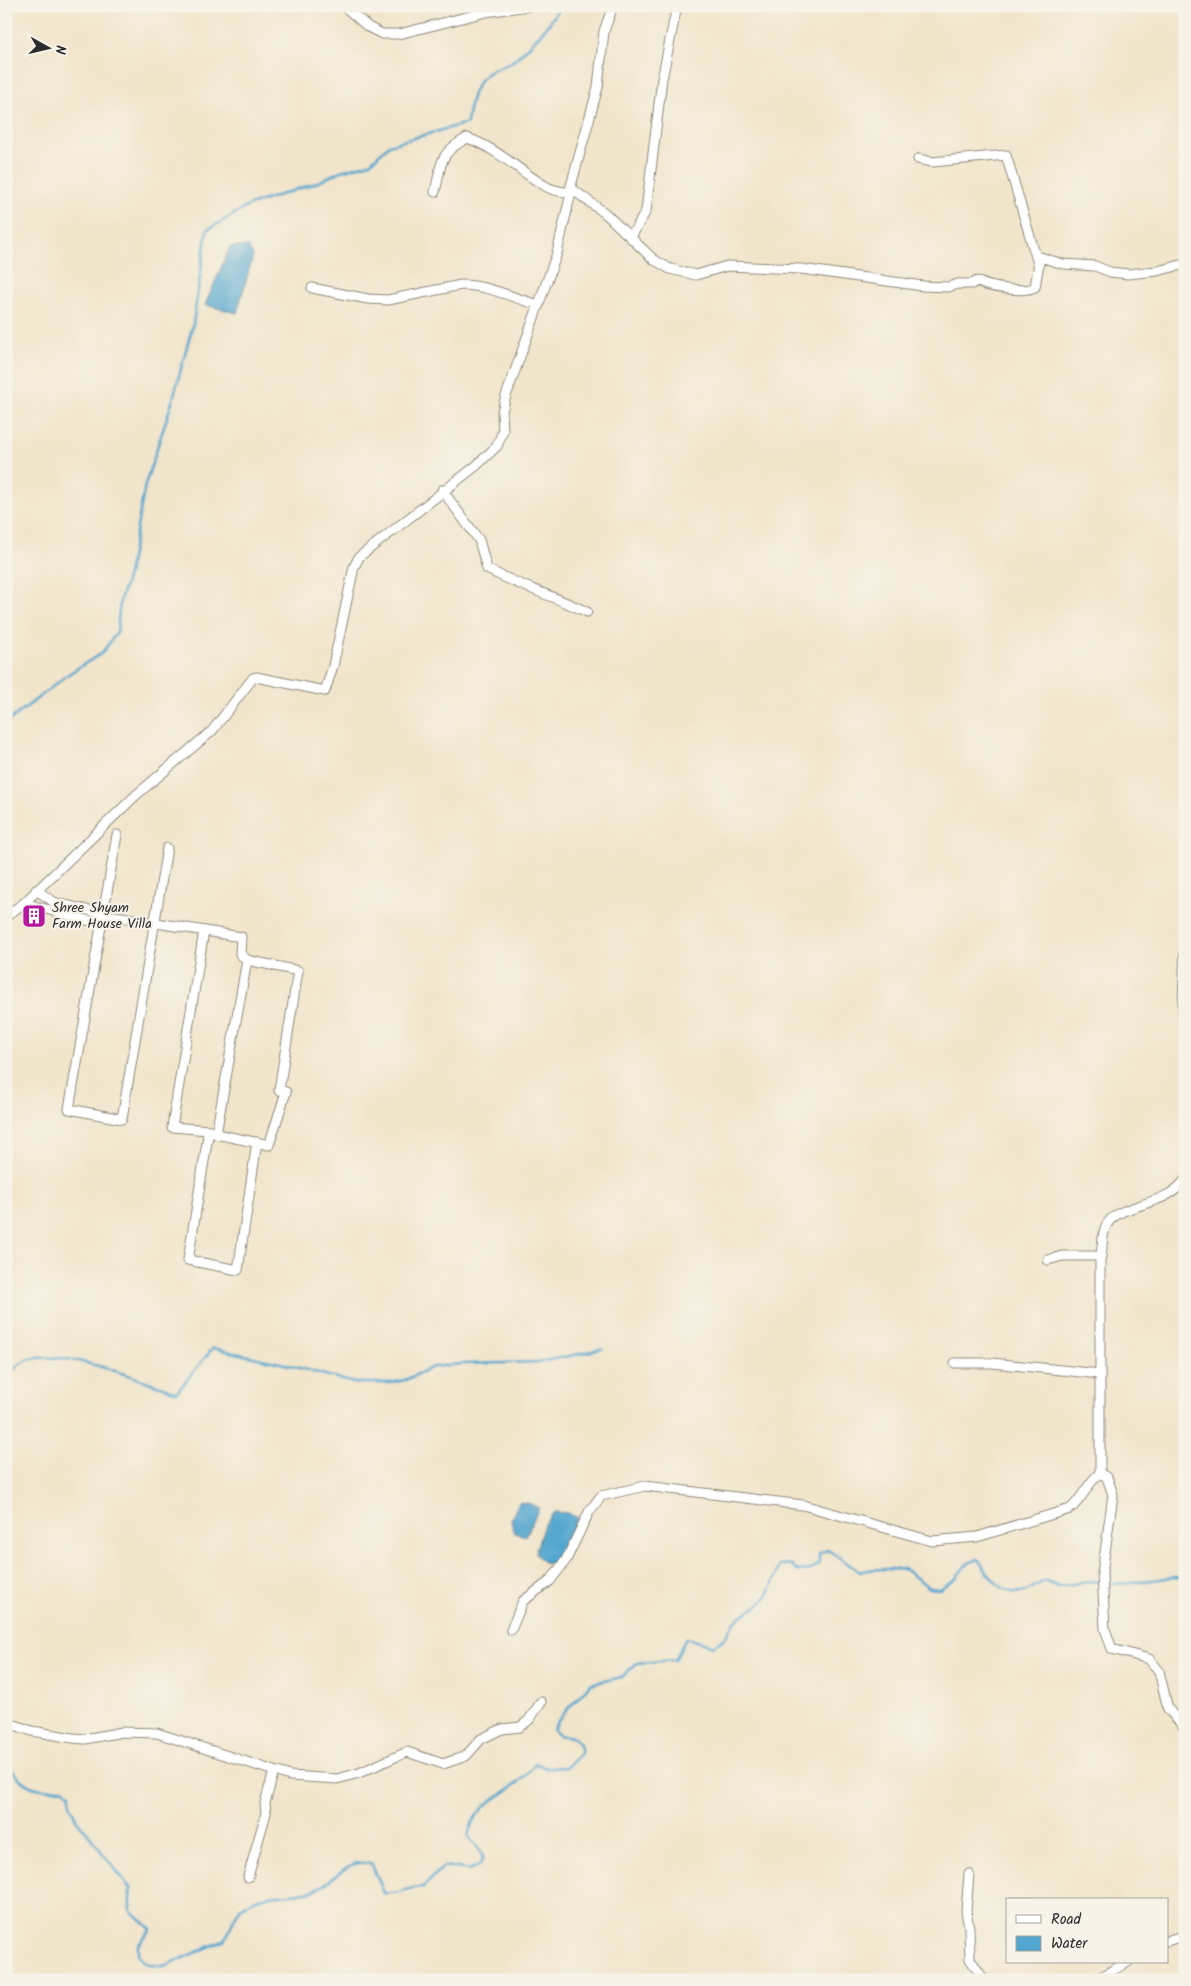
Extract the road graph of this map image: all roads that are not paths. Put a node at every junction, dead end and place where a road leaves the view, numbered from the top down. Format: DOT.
graph roads {
  1 [pos="344,6"];
  2 [pos="528,6"];
  3 [pos="613,6"];
  4 [pos="677,6"];
  5 [pos="918,159"];
  6 [pos="570,191"];
  7 [pos="435,192"];
  8 [pos="631,237"];
  9 [pos="1038,264"];
  10 [pos="1185,264"];
  11 [pos="312,288"];
  12 [pos="539,305"];
  13 [pos="442,490"];
  14 [pos="586,612"];
  15 [pos="117,835"];
  16 [pos="167,848"];
  17 [pos="36,890"];
  18 [pos="24,903"];
  19 [pos="103,914"];
  20 [pos="6,916"];
  21 [pos="154,922"];
  22 [pos="101,924"];
  23 [pos="204,931"];
  24 [pos="1185,943"];
  25 [pos="247,960"];
  26 [pos="1185,1037"];
  27 [pos="212,1132"];
  28 [pos="257,1142"];
  29 [pos="1185,1180"];
  30 [pos="1101,1256"];
  31 [pos="1048,1260"];
  32 [pos="955,1363"];
  33 [pos="1100,1374"];
  34 [pos="1100,1473"];
  35 [pos="511,1630"];
  36 [pos="541,1702"];
  37 [pos="6,1722"];
  38 [pos="1185,1728"];
  39 [pos="274,1771"];
  40 [pos="968,1874"];
  41 [pos="248,1877"];
  42 [pos="1185,1936"];
  43 [pos="1168,1941"];
  44 [pos="1124,1964"];
  45 [pos="984,1980"];
  46 [pos="1095,1980"];
  1 -- 2 [label="street"];
  3 -- 6 [label="street"];
  4 -- 8 [label="street"];
  5 -- 9 [label="street"];
  6 -- 7 [label="street"];
  6 -- 8 [label="street"];
  6 -- 12 [label="street"];
  8 -- 9 [label="street"];
  9 -- 10 [label="street"];
  11 -- 12 [label="street"];
  12 -- 13 [label="street"];
  13 -- 14 [label="street"];
  13 -- 17 [label="street"];
  15 -- 19 [label="street"];
  16 -- 21 [label="street"];
  17 -- 18 [label="street"];
  17 -- 19 [label="street"];
  18 -- 20 [label="street"];
  18 -- 22 [label="street"];
  19 -- 21 [label="street"];
  19 -- 22 [label="street"];
  21 -- 22 [label="street"];
  21 -- 23 [label="street"];
  23 -- 25 [label="street"];
  23 -- 27 [label="street"];
  24 -- 26 [label="street"];
  25 -- 27 [label="street"];
  25 -- 28 [label="street"];
  27 -- 28 [label="street"];
  27 -- 28 [label="street"];
  29 -- 30 [label="street"];
  30 -- 31 [label="street"];
  30 -- 33 [label="street"];
  32 -- 33 [label="street"];
  33 -- 34 [label="street"];
  34 -- 35 [label="street"];
  34 -- 38 [label="street"];
  36 -- 39 [label="street"];
  37 -- 39 [label="street"];
  39 -- 41 [label="street"];
  40 -- 45 [label="street"];
  42 -- 43 [label="street"];
  44 -- 46 [label="street"];
}
